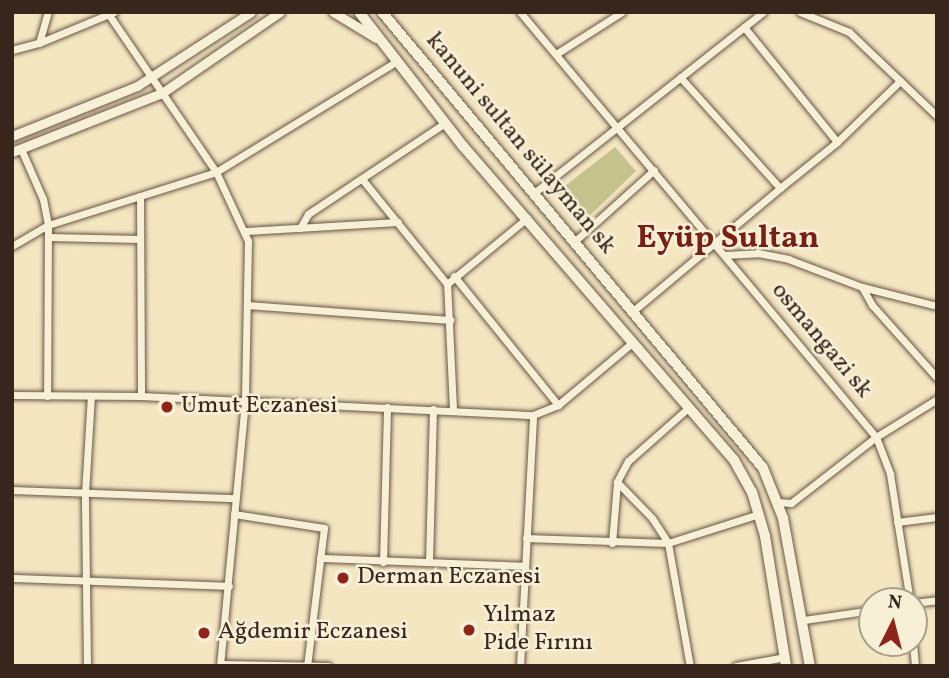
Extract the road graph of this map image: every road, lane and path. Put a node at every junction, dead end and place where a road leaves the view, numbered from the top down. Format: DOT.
graph roads {
  1 [pos="48,12"];
  2 [pos="251,12"];
  3 [pos="286,12"];
  4 [pos="333,12"];
  5 [pos="359,12"];
  6 [pos="382,12"];
  7 [pos="520,12"];
  8 [pos="763,12"];
  9 [pos="800,12"];
  10 [pos="110,13"];
  11 [pos="620,13"];
  12 [pos="277,15"];
  13 [pos="234,16"];
  14 [pos="744,27"];
  15 [pos="39,43"];
  16 [pos="383,43"];
  17 [pos="12,50"];
  18 [pos="556,54"];
  19 [pos="397,61"];
  20 [pos="151,77"];
  21 [pos="680,77"];
  22 [pos="900,81"];
  23 [pos="162,93"];
  24 [pos="937,116"];
  25 [pos="445,123"];
  26 [pos="618,127"];
  27 [pos="13,132"];
  28 [pos="837,142"];
  29 [pos="17,150"];
  30 [pos="654,170"];
  31 [pos="216,172"];
  32 [pos="362,179"];
  33 [pos="780,188"];
  34 [pos="534,193"];
  35 [pos="140,196"];
  36 [pos="527,218"];
  37 [pos="398,222"];
  38 [pos="48,226"];
  39 [pos="300,228"];
  40 [pos="246,231"];
  41 [pos="48,237"];
  42 [pos="140,239"];
  43 [pos="575,241"];
  44 [pos="714,242"];
  45 [pos="12,246"];
  46 [pos="725,255"];
  47 [pos="454,276"];
  48 [pos="447,284"];
  49 [pos="863,287"];
  50 [pos="247,305"];
  51 [pos="937,306"];
  52 [pos="633,311"];
  53 [pos="450,320"];
  54 [pos="633,342"];
  55 [pos="937,378"];
  56 [pos="12,396"];
  57 [pos="47,396"];
  58 [pos="91,396"];
  59 [pos="141,396"];
  60 [pos="937,399"];
  61 [pos="244,401"];
  62 [pos="558,405"];
  63 [pos="387,407"];
  64 [pos="688,408"];
  65 [pos="433,409"];
  66 [pos="453,409"];
  67 [pos="533,415"];
  68 [pos="876,437"];
  69 [pos="617,482"];
  70 [pos="12,490"];
  71 [pos="85,493"];
  72 [pos="235,498"];
  73 [pos="778,502"];
  74 [pos="234,514"];
  75 [pos="759,514"];
  76 [pos="937,517"];
  77 [pos="897,522"];
  78 [pos="526,538"];
  79 [pos="612,543"];
  80 [pos="668,544"];
  81 [pos="320,558"];
  82 [pos="383,562"];
  83 [pos="429,562"];
  84 [pos="525,566"];
  85 [pos="12,578"];
  86 [pos="84,579"];
  87 [pos="229,586"];
  88 [pos="909,587"];
  89 [pos="858,612"];
  90 [pos="804,620"];
  91 [pos="786,661"];
  92 [pos="220,665"];
  93 [pos="307,665"];
  94 [pos="87,666"];
  95 [pos="328,666"];
  96 [pos="520,666"];
  97 [pos="690,666"];
  98 [pos="736,666"];
  99 [pos="810,666"];
  1 -- 15 [label="street"];
  2 -- 13 [label="street"];
  3 -- 12 [label="street"];
  4 -- 16 [label="street"];
  5 -- 16 [label="main road"];
  6 -- 34 [label="main road, kanuni sultan sülayman sk"];
  7 -- 18 [label="street, osmangazi sk"];
  8 -- 14 [label="street"];
  9 -- 22 [label="street"];
  10 -- 15 [label="street"];
  10 -- 20 [label="street"];
  11 -- 18 [label="street"];
  12 -- 23 [label="street"];
  13 -- 20 [label="street"];
  14 -- 21 [label="street"];
  14 -- 28 [label="street"];
  15 -- 17 [label="street"];
  16 -- 19 [label="main road"];
  18 -- 26 [label="street, osmangazi sk"];
  19 -- 25 [label="main road"];
  19 -- 31 [label="street"];
  20 -- 23 [label="street"];
  20 -- 27 [label="street"];
  21 -- 26 [label="street"];
  21 -- 33 [label="street"];
  22 -- 24 [label="street"];
  22 -- 28 [label="street"];
  23 -- 29 [label="street"];
  23 -- 31 [label="street"];
  25 -- 32 [label="street"];
  25 -- 36 [label="main road"];
  26 -- 30 [label="street, osmangazi sk"];
  26 -- 34 [label="street"];
  28 -- 33 [label="street"];
  29 -- 38 [label="street"];
  30 -- 43 [label="street"];
  30 -- 44 [label="street, osmangazi sk"];
  31 -- 35 [label="street"];
  31 -- 40 [label="street"];
  32 -- 37 [label="street"];
  32 -- 39 [label="street"];
  33 -- 44 [label="street"];
  34 -- 43 [label="main road, kanuni sultan sülayman sk"];
  35 -- 38 [label="street"];
  35 -- 42 [label="street"];
  36 -- 47 [label="street"];
  36 -- 54 [label="main road"];
  37 -- 39 [label="street"];
  37 -- 48 [label="street"];
  38 -- 41 [label="street"];
  38 -- 45 [label="street"];
  39 -- 40 [label="street"];
  40 -- 50 [label="street"];
  41 -- 42 [label="street"];
  41 -- 57 [label="street"];
  42 -- 59 [label="street"];
  43 -- 52 [label="main road, kanuni sultan sülayman sk"];
  44 -- 46 [label="street, osmangazi sk"];
  44 -- 52 [label="street"];
  46 -- 49 [label="street"];
  46 -- 68 [label="street, osmangazi sk"];
  47 -- 48 [label="street"];
  47 -- 62 [label="street"];
  48 -- 53 [label="street"];
  49 -- 51 [label="street"];
  49 -- 55 [label="street"];
  50 -- 53 [label="street"];
  50 -- 61 [label="street"];
  52 -- 73 [label="main road, kanuni sultan sülayman sk"];
  53 -- 66 [label="street"];
  54 -- 62 [label="street"];
  54 -- 64 [label="main road"];
  56 -- 57 [label="street"];
  57 -- 58 [label="street"];
  58 -- 59 [label="street"];
  58 -- 71 [label="street"];
  59 -- 61 [label="street"];
  60 -- 68 [label="street"];
  61 -- 63 [label="street"];
  61 -- 72 [label="street"];
  62 -- 67 [label="street"];
  63 -- 65 [label="street"];
  63 -- 82 [label="street"];
  64 -- 69 [label="street"];
  64 -- 75 [label="main road"];
  65 -- 66 [label="street"];
  65 -- 83 [label="street"];
  66 -- 67 [label="street"];
  67 -- 78 [label="street"];
  68 -- 73 [label="street"];
  68 -- 77 [label="street, osmangazi sk"];
  69 -- 79 [label="street"];
  69 -- 80 [label="street"];
  70 -- 71 [label="street"];
  71 -- 72 [label="street"];
  71 -- 86 [label="street"];
  72 -- 74 [label="street"];
  73 -- 90 [label="main road, kanuni sultan sülayman sk"];
  74 -- 81 [label="street"];
  74 -- 87 [label="street"];
  75 -- 80 [label="street"];
  75 -- 91 [label="main road"];
  76 -- 77 [label="street"];
  77 -- 88 [label="street, osmangazi sk"];
  78 -- 79 [label="street"];
  78 -- 84 [label="street"];
  79 -- 80 [label="street"];
  80 -- 97 [label="street"];
  81 -- 82 [label="street"];
  81 -- 93 [label="street"];
  82 -- 83 [label="street"];
  83 -- 84 [label="street"];
  84 -- 96 [label="street"];
  85 -- 86 [label="street"];
  86 -- 87 [label="street"];
  86 -- 94 [label="street"];
  87 -- 92 [label="street"];
  89 -- 90 [label="street"];
  90 -- 99 [label="main road, kanuni sultan sülayman sk"];
  91 -- 98 [label="street"];
  92 -- 93 [label="street"];
  93 -- 95 [label="street"];
}
